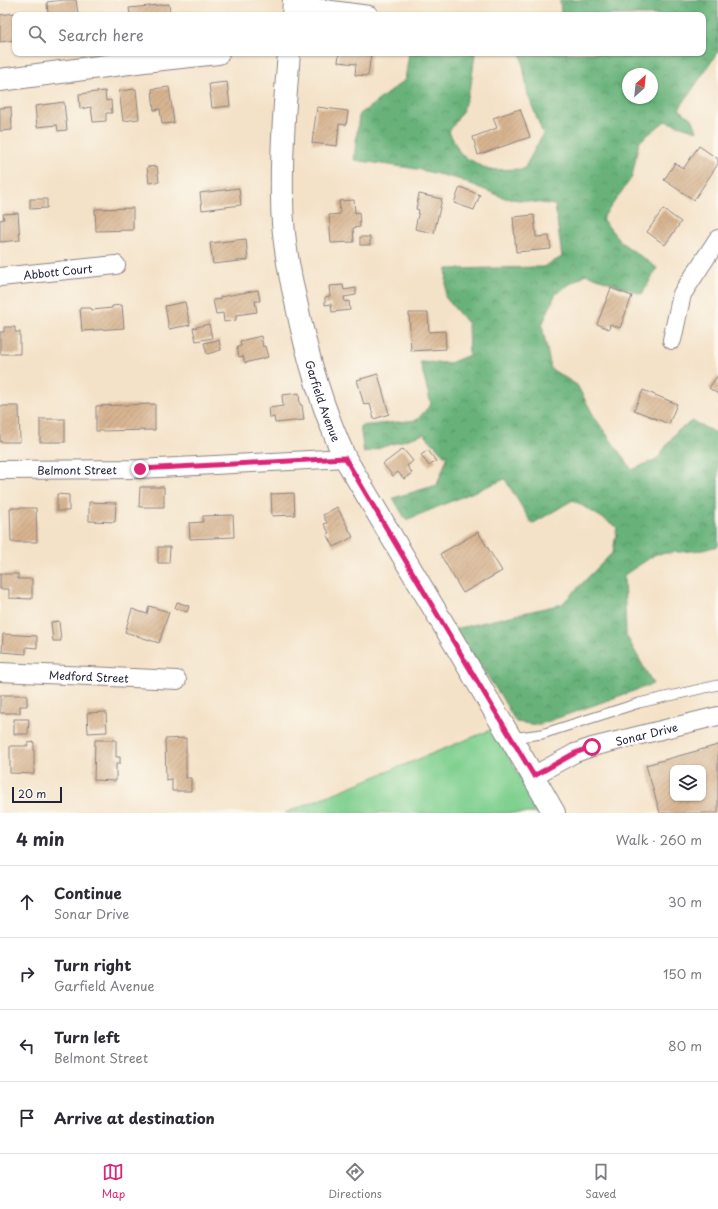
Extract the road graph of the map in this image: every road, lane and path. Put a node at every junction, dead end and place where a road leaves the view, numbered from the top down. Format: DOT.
graph roads {
  1 [pos="293,7"];
  2 [pos="340,12"];
  3 [pos="190,56"];
  4 [pos="289,56"];
  5 [pos="0,80"];
  6 [pos="718,239"];
  7 [pos="116,265"];
  8 [pos="0,277"];
  9 [pos="672,340"];
  10 [pos="345,458"];
  11 [pos="0,470"];
  12 [pos="0,672"];
  13 [pos="177,680"];
  14 [pos="718,685"];
  15 [pos="718,716"];
  16 [pos="511,738"];
  17 [pos="534,776"];
  18 [pos="554,813"];
  1 -- 2 [label="street"];
  3 -- 5 [label="street"];
  4 -- 10 [label="street, Garfield Avenue"];
  6 -- 9 [label="street"];
  7 -- 8 [label="street, Abbott Court"];
  10 -- 11 [label="street, Belmont Street"];
  10 -- 16 [label="street, Garfield Avenue"];
  12 -- 13 [label="street, Medford Street"];
  14 -- 16 [label="lane"];
  15 -- 17 [label="street, Sonar Drive"];
  16 -- 17 [label="street, Garfield Avenue"];
  17 -- 18 [label="street, Garfield Avenue"];
}
